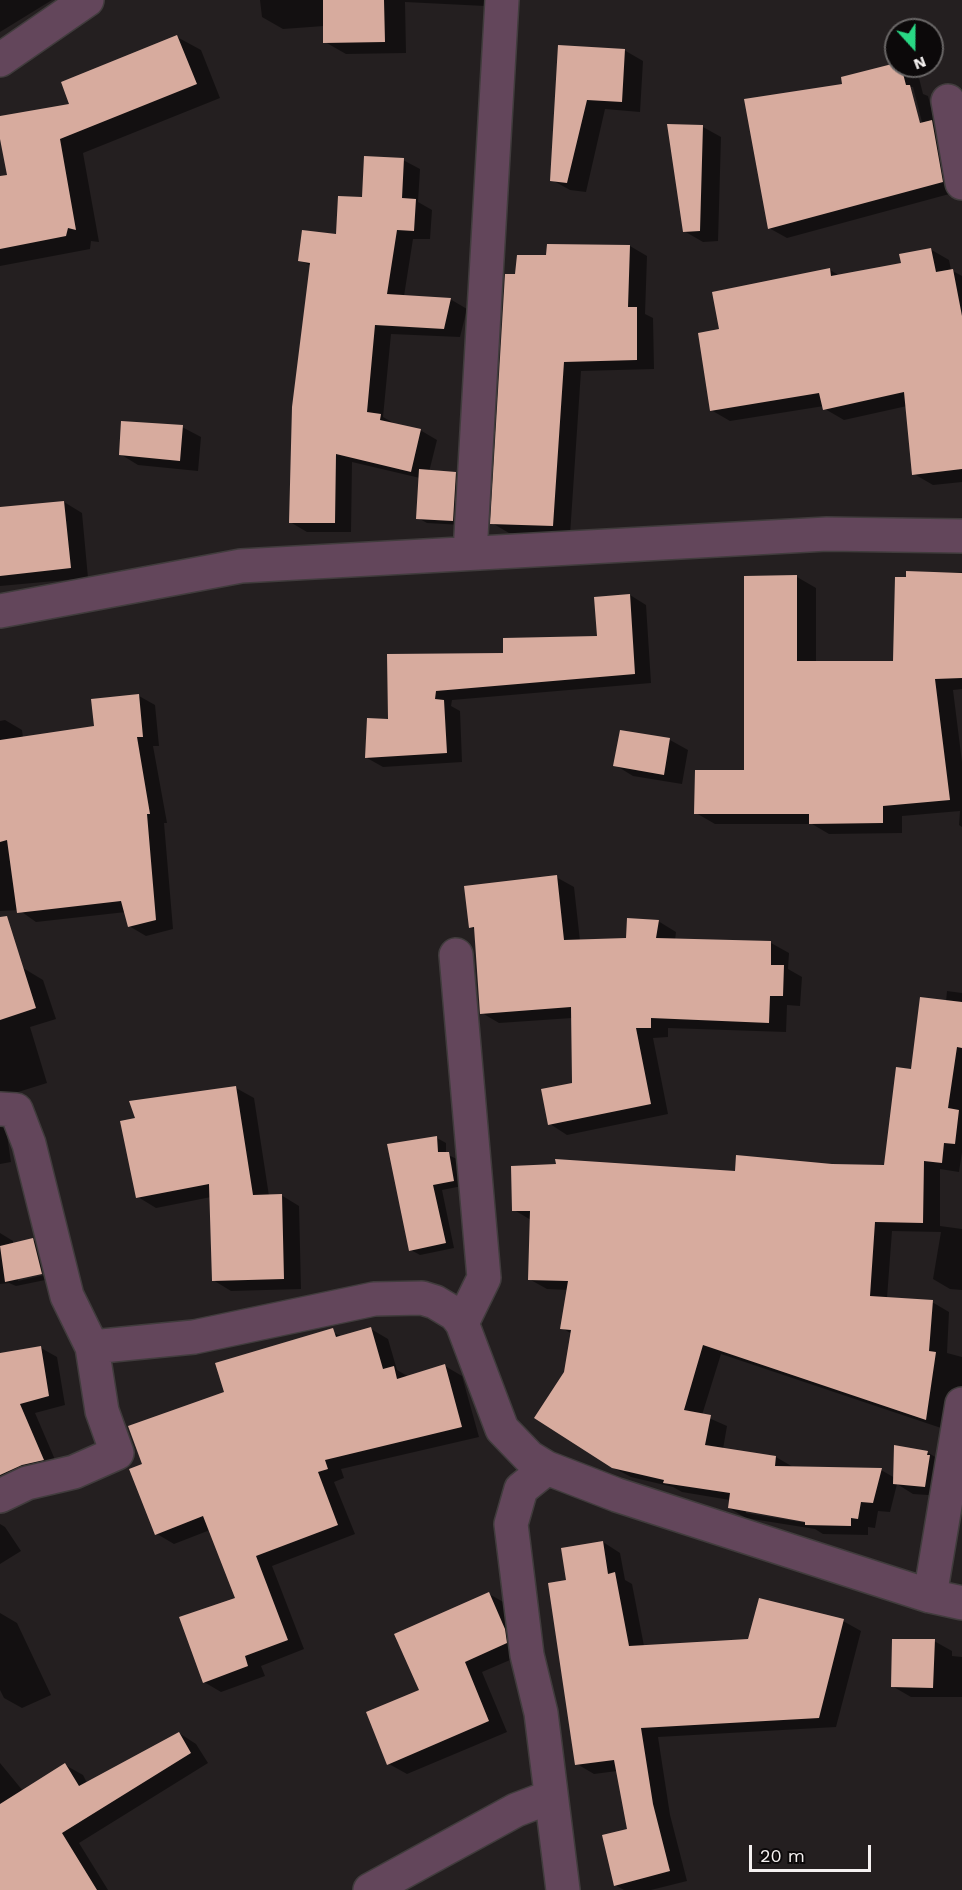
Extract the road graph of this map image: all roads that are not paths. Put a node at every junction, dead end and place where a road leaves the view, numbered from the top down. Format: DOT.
graph roads {
  1 [pos="87,0"];
  2 [pos="502,0"];
  3 [pos="0,60"];
  4 [pos="948,101"];
  5 [pos="962,183"];
  6 [pos="962,537"];
  7 [pos="470,553"];
  8 [pos="0,611"];
  9 [pos="456,955"];
  10 [pos="0,1109"];
  11 [pos="462,1323"];
  12 [pos="92,1347"];
  13 [pos="962,1404"];
  14 [pos="547,1468"];
  15 [pos="0,1496"];
  16 [pos="930,1596"];
  17 [pos="962,1603"];
  18 [pos="550,1797"];
  19 [pos="370,1890"];
  20 [pos="563,1890"];
  1 -- 3 [label="street"];
  2 -- 7 [label="street"];
  4 -- 5 [label="street"];
  6 -- 7 [label="street"];
  7 -- 8 [label="street"];
  9 -- 11 [label="street"];
  10 -- 12 [label="street"];
  11 -- 12 [label="street"];
  11 -- 14 [label="street"];
  12 -- 15 [label="street"];
  13 -- 16 [label="street"];
  14 -- 16 [label="street"];
  14 -- 18 [label="street"];
  16 -- 17 [label="street"];
  18 -- 19 [label="street"];
  18 -- 20 [label="street"];
}
